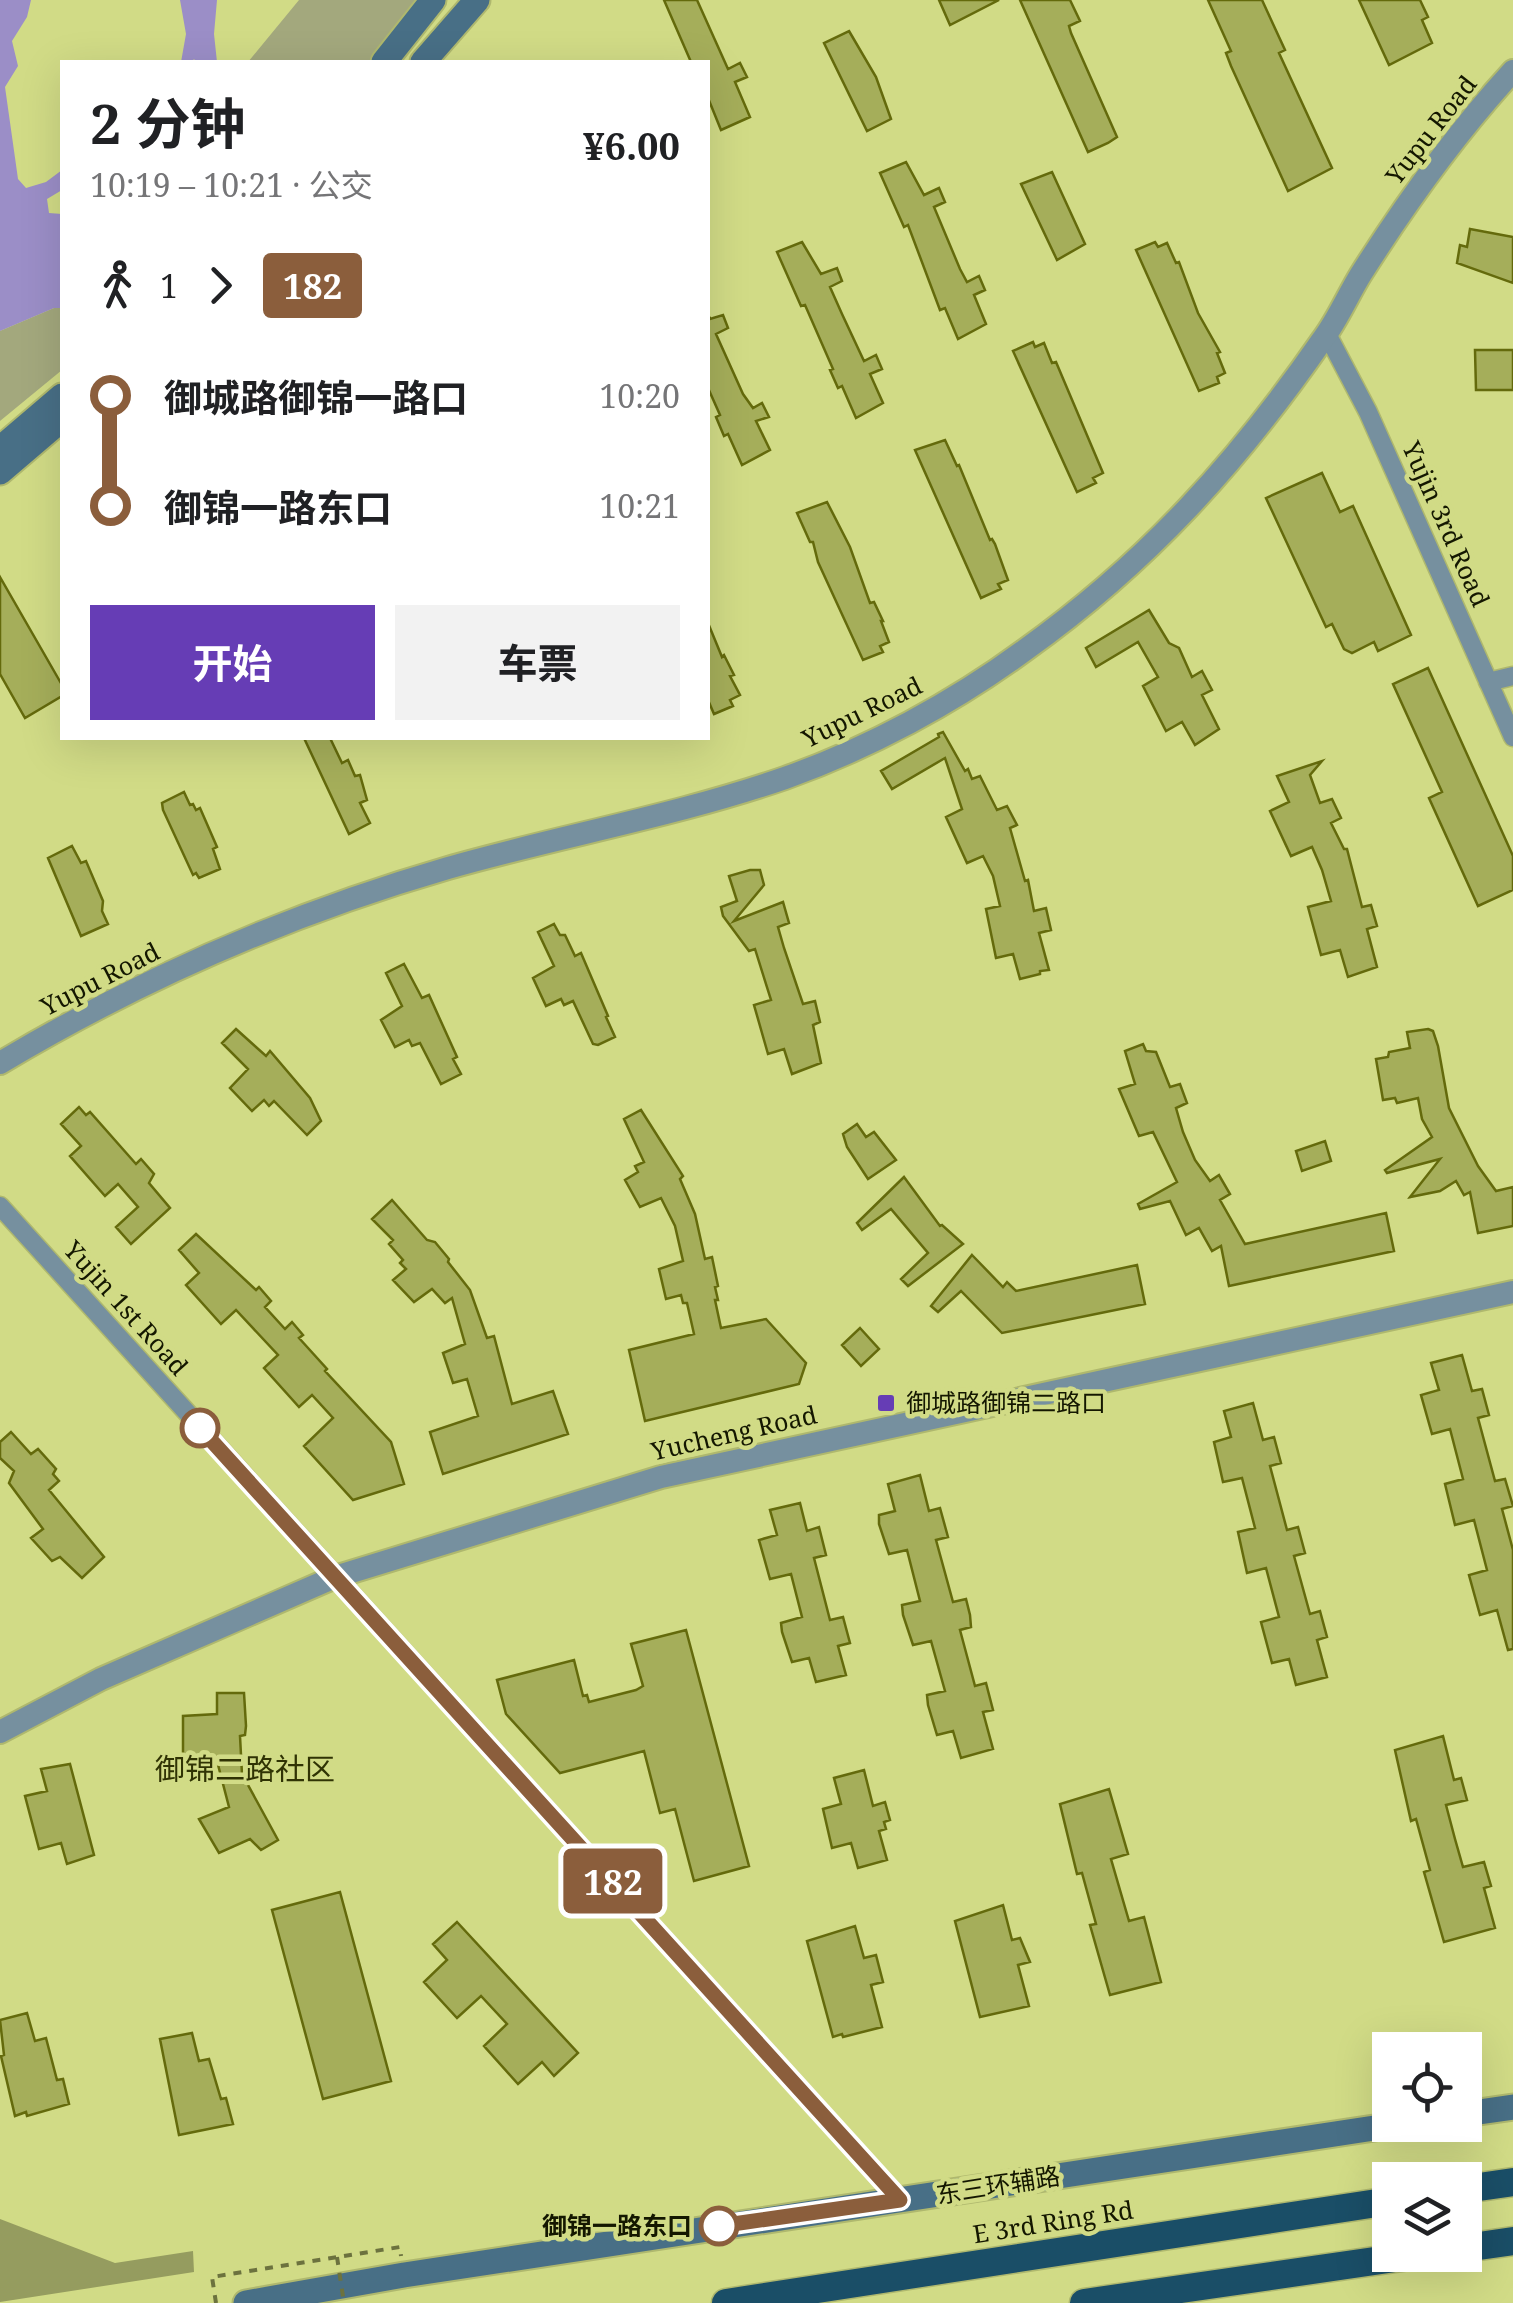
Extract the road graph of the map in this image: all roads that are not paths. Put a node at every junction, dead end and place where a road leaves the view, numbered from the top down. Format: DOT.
graph roads {
  1 [pos="434,0"];
  2 [pos="478,0"];
  3 [pos="386,60"];
  4 [pos="425,60"];
  5 [pos="1513,70"];
  6 [pos="1327,334"];
  7 [pos="60,398"];
  8 [pos="60,422"];
  9 [pos="0,449"];
  10 [pos="0,472"];
  11 [pos="1513,676"];
  12 [pos="1488,682"];
  13 [pos="1513,737"];
  14 [pos="0,1063"];
  15 [pos="0,1206"];
  16 [pos="1513,1292"];
  17 [pos="336,1577"];
  18 [pos="0,1732"];
  19 [pos="1513,2107"];
  20 [pos="1482,2112"];
  21 [pos="1372,2128"];
  22 [pos="1513,2182"];
  23 [pos="1482,2187"];
  24 [pos="900,2200"];
  25 [pos="1372,2204"];
  26 [pos="1513,2241"];
  27 [pos="1482,2246"];
  28 [pos="1372,2261"];
  29 [pos="246,2303"];
  30 [pos="726,2303"];
  31 [pos="1084,2303"];
  1 -- 3 [label="main road"];
  2 -- 4 [label="main road"];
  5 -- 6 [label="street, Yupu Road"];
  6 -- 12 [label="street, Yujin 3rd Road"];
  6 -- 14 [label="street, Yupu Road"];
  7 -- 9 [label="main road"];
  8 -- 10 [label="main road"];
  11 -- 12 [label="street"];
  12 -- 13 [label="street, Yujin 3rd Road"];
  15 -- 17 [label="street, Yujin 1st Road"];
  16 -- 17 [label="street, Yucheng Road"];
  17 -- 18 [label="street, Yucheng Road"];
  17 -- 24 [label="street, Yujin 1st Road"];
  19 -- 20 [label="main road"];
  21 -- 24 [label="main road, 东三环辅路"];
  22 -- 23 [label="highway"];
  24 -- 29 [label="main road, 东三环辅路"];
  25 -- 30 [label="highway, E 3rd Ring Rd"];
  26 -- 27 [label="highway"];
  28 -- 31 [label="highway"];
}
